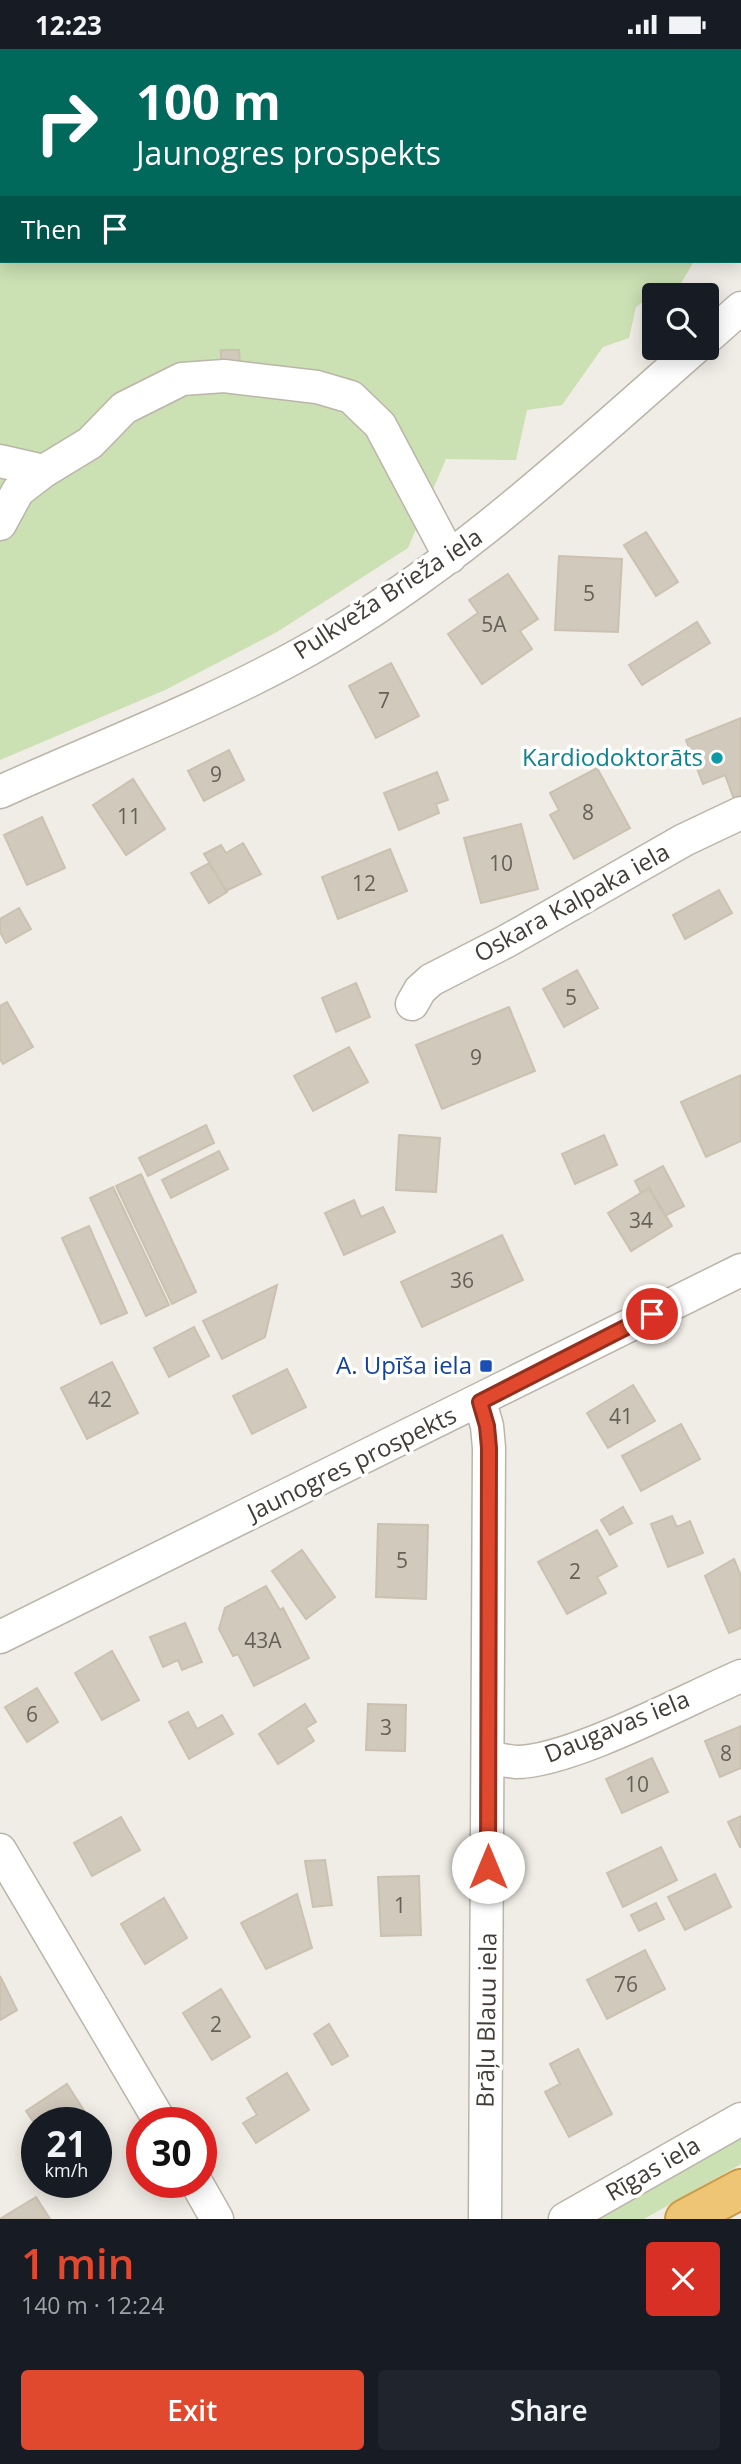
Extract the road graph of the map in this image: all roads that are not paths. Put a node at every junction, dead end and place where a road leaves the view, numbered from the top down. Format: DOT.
graph roads {
  1 [pos="741,308"];
  2 [pos="719,327"];
  3 [pos="681,360"];
  4 [pos="0,461"];
  5 [pos="44,471"];
  6 [pos="0,524"];
  7 [pos="450,557"];
  8 [pos="0,792"];
  9 [pos="741,814"];
  10 [pos="412,1004"];
  11 [pos="741,1271"];
  12 [pos="480,1402"];
  13 [pos="0,1637"];
  14 [pos="741,1676"];
  15 [pos="489,1758"];
  16 [pos="0,1850"];
  17 [pos="152,2107"];
  18 [pos="741,2119"];
  19 [pos="741,2189"];
  20 [pos="205,2198"];
  21 [pos="217,2219"];
  22 [pos="485,2219"];
  23 [pos="565,2219"];
  24 [pos="685,2219"];
  1 -- 2 [label="street"];
  3 -- 7 [label="street, Pulkveža Brieža iela"];
  4 -- 5 [label="street"];
  5 -- 6 [label="street"];
  5 -- 7 [label="street"];
  7 -- 8 [label="street, Pulkveža Brieža iela"];
  9 -- 10 [label="street, Oskara Kalpaka iela"];
  11 -- 12 [label="street, Jaunogres prospekts"];
  12 -- 13 [label="street, Jaunogres prospekts"];
  12 -- 15 [label="street, Brāļu Blauu iela"];
  14 -- 15 [label="street, Daugavas iela"];
  15 -- 22 [label="street, Brāļu Blauu iela"];
  16 -- 17 [label="street"];
  18 -- 23 [label="street, Rīgas iela"];
  19 -- 24 [label="highway"];
  20 -- 21 [label="street"];
}
